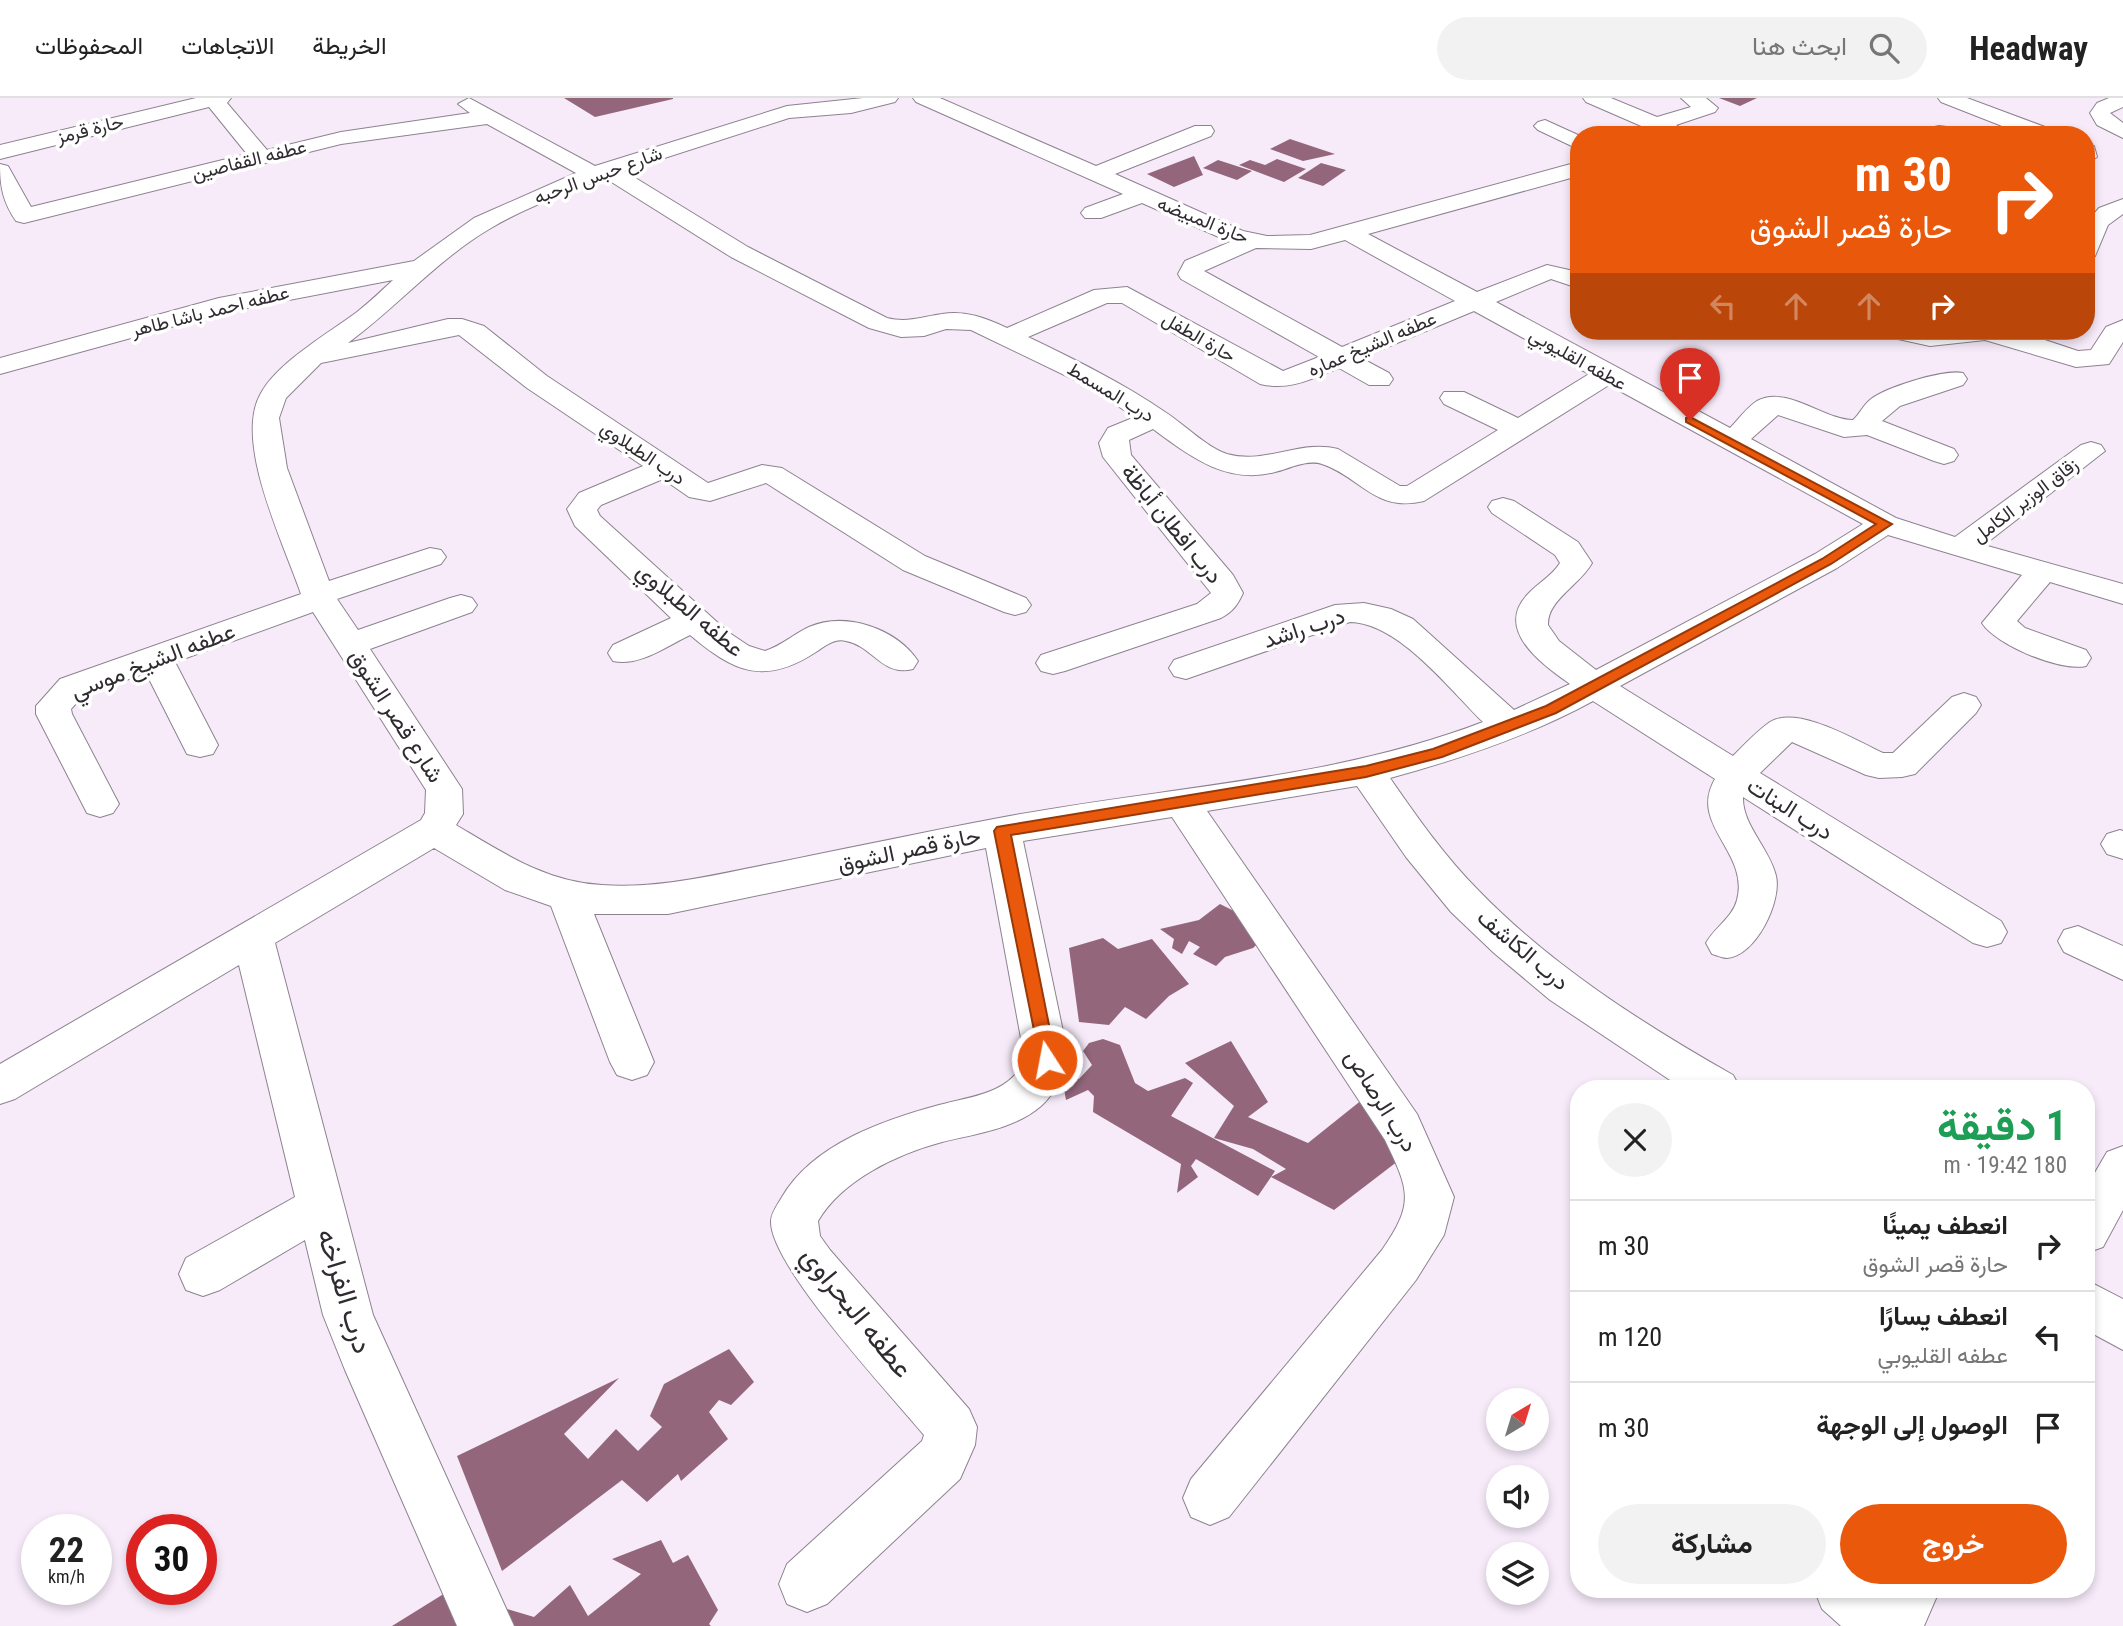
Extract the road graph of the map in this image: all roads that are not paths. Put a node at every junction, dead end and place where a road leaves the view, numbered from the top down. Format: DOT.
graph roads {
  1 [pos="457,98"];
  2 [pos="888,98"];
  3 [pos="923,98"];
  4 [pos="1593,98"];
  5 [pos="1690,98"];
  6 [pos="1948,98"];
  7 [pos="217,99"];
  8 [pos="2123,100"];
  9 [pos="782,105"];
  10 [pos="489,117"];
  11 [pos="1658,124"];
  12 [pos="1662,126"];
  13 [pos="2021,126"];
  14 [pos="1545,127"];
  15 [pos="1203,131"];
  16 [pos="2123,134"];
  17 [pos="2095,138"];
  18 [pos="1570,139"];
  19 [pos="0,152"];
  20 [pos="261,157"];
  21 [pos="600,171"];
  22 [pos="1570,171"];
  23 [pos="0,172"];
  24 [pos="1096,174"];
  25 [pos="1143,195"];
  26 [pos="2123,206"];
  27 [pos="9,207"];
  28 [pos="1093,213"];
  29 [pos="2095,225"];
  30 [pos="1349,233"];
  31 [pos="1252,241"];
  32 [pos="422,267"];
  33 [pos="1570,277"];
  34 [pos="1474,301"];
  35 [pos="2119,330"];
  36 [pos="1009,336"];
  37 [pos="2021,340"];
  38 [pos="1340,358"];
  39 [pos="307,360"];
  40 [pos="0,366"];
  41 [pos="1607,375"];
  42 [pos="1270,378"];
  43 [pos="1379,379"];
  44 [pos="1953,379"];
  45 [pos="1454,398"];
  46 [pos="1156,418"];
  47 [pos="1866,424"];
  48 [pos="1519,429"];
  49 [pos="1732,442"];
  50 [pos="2091,451"];
  51 [pos="1944,455"];
  52 [pos="667,467"];
  53 [pos="1503,507"];
  54 [pos="1885,524"];
  55 [pos="1959,549"];
  56 [pos="430,556"];
  57 [pos="2043,570"];
  58 [pos="2123,594"];
  59 [pos="319,596"];
  60 [pos="461,605"];
  61 [pos="1015,605"];
  62 [pos="694,620"];
  63 [pos="349,645"];
  64 [pos="625,653"];
  65 [pos="2074,658"];
  66 [pos="156,659"];
  67 [pos="901,661"];
  68 [pos="1053,663"];
  69 [pos="1186,668"];
  70 [pos="1594,686"];
  71 [pos="1964,705"];
  72 [pos="1509,726"];
  73 [pos="200,745"];
  74 [pos="1366,772"];
  75 [pos="1738,776"];
  76 [pos="1182,803"];
  77 [pos="100,804"];
  78 [pos="434,830"];
  79 [pos="1002,831"];
  80 [pos="567,895"];
  81 [pos="1987,932"];
  82 [pos="253,938"];
  83 [pos="2078,941"];
  84 [pos="1726,943"];
  85 [pos="2123,964"];
  86 [pos="632,1062"];
  87 [pos="1704,1080"];
  88 [pos="0,1086"];
  89 [pos="2120,1178"];
  90 [pos="320,1207"];
  91 [pos="2095,1218"];
  92 [pos="203,1274"];
  93 [pos="2095,1309"];
  94 [pos="2123,1328"];
  95 [pos="1210,1498"];
  96 [pos="807,1584"];
  97 [pos="1852,1598"];
  98 [pos="1908,1598"];
  99 [pos="486,1626"];
  100 [pos="1882,1626"];
  101 [pos="1896,1626"];
  1 -- 10 [label="street, درب المسمط"];
  2 -- 9 [label="street, شارع حبس الرحبه"];
  3 -- 24 [label="street, حارة المبيضه"];
  4 -- 11 [label="street"];
  5 -- 11 [label="street"];
  6 -- 13 [label="street"];
  7 -- 19 [label="street, حارة قرمز"];
  7 -- 20 [label="street"];
  8 -- 16 [label="street"];
  9 -- 21 [label="street, شارع حبس الرحبه"];
  10 -- 20 [label="street, عطفه القفاصين"];
  10 -- 21 [label="street, درب المسمط"];
  11 -- 12 [label="street"];
  14 -- 18 [label="street"];
  15 -- 24 [label="street"];
  16 -- 17 [label="street"];
  20 -- 27 [label="street, عطفه القفاصين"];
  21 -- 32 [label="street, شارع حبس الرحبه"];
  21 -- 36 [label="street, درب المسمط"];
  22 -- 30 [label="street, حارة المبيضه"];
  23 -- 27 [label="street"];
  24 -- 25 [label="street, حارة المبيضه"];
  25 -- 28 [label="street"];
  25 -- 31 [label="street, حارة المبيضه"];
  26 -- 29 [label="street"];
  30 -- 31 [label="street, حارة المبيضه"];
  30 -- 34 [label="street, عطفه القليوبي"];
  31 -- 38 [label="street"];
  32 -- 39 [label="street, شارع قصر الشوق"];
  32 -- 40 [label="street, عطفه احمد باشا طاهر"];
  33 -- 34 [label="street, عطفه الشيخ عماره"];
  34 -- 38 [label="street, عطفه الشيخ عماره"];
  34 -- 41 [label="street, عطفه القليوبي"];
  35 -- 37 [label="street"];
  36 -- 42 [label="street, حارة الطفل"];
  36 -- 46 [label="street, درب المسمط"];
  38 -- 42 [label="street, عطفه الشيخ عماره"];
  38 -- 43 [label="street"];
  39 -- 52 [label="street, درب الطبلاوي"];
  39 -- 59 [label="street, شارع قصر الشوق"];
  41 -- 48 [label="street, درب المسمط"];
  41 -- 49 [label="street, عطفه القليوبي"];
  44 -- 47 [label="street"];
  45 -- 48 [label="street"];
  46 -- 48 [label="street, درب المسمط"];
  46 -- 68 [label="street, درب افطان أباظة"];
  47 -- 49 [label="street"];
  47 -- 51 [label="street"];
  49 -- 54 [label="street, عطفه القليوبي"];
  50 -- 55 [label="street, زقاق الوزير الكامل"];
  52 -- 61 [label="street, درب الطبلاوي"];
  52 -- 62 [label="street, عطفه الطبلاوي"];
  53 -- 70 [label="street, درب البنات"];
  54 -- 55 [label="street, عطفه القليوبي"];
  54 -- 70 [label="street, حارة قصر الشوق"];
  55 -- 57 [label="street, عطفه القليوبي"];
  56 -- 59 [label="street, عطفه الشيخ موسي"];
  57 -- 58 [label="street, عطفه القليوبي"];
  57 -- 65 [label="street"];
  59 -- 63 [label="street, شارع قصر الشوق"];
  59 -- 66 [label="street, عطفه الشيخ موسي"];
  60 -- 63 [label="street"];
  62 -- 64 [label="street"];
  62 -- 67 [label="street, عطفه الطبلاوي"];
  63 -- 78 [label="street, شارع قصر الشوق"];
  66 -- 73 [label="street"];
  66 -- 77 [label="street, عطفه الشيخ موسي"];
  69 -- 72 [label="street, درب راشد"];
  70 -- 72 [label="street, حارة قصر الشوق"];
  70 -- 75 [label="street, درب البنات"];
  71 -- 75 [label="street"];
  72 -- 74 [label="street, حارة قصر الشوق"];
  74 -- 76 [label="street, حارة قصر الشوق"];
  74 -- 87 [label="street, درب الكاشف"];
  75 -- 81 [label="street, درب البنات"];
  75 -- 84 [label="street"];
  76 -- 79 [label="street, حارة قصر الشوق"];
  76 -- 95 [label="street, درب الرصاص"];
  78 -- 80 [label="street, حارة قصر الشوق"];
  78 -- 82 [label="street"];
  79 -- 80 [label="street, حارة قصر الشوق"];
  79 -- 96 [label="street, عطفه البحراوي"];
  80 -- 86 [label="street"];
  82 -- 88 [label="street"];
  82 -- 90 [label="street, درب الفراخه"];
  83 -- 85 [label="street"];
  89 -- 91 [label="street"];
  90 -- 92 [label="street"];
  90 -- 99 [label="street, درب الفراخه"];
  93 -- 94 [label="street"];
  97 -- 100 [label="street"];
  98 -- 101 [label="street"];
}
